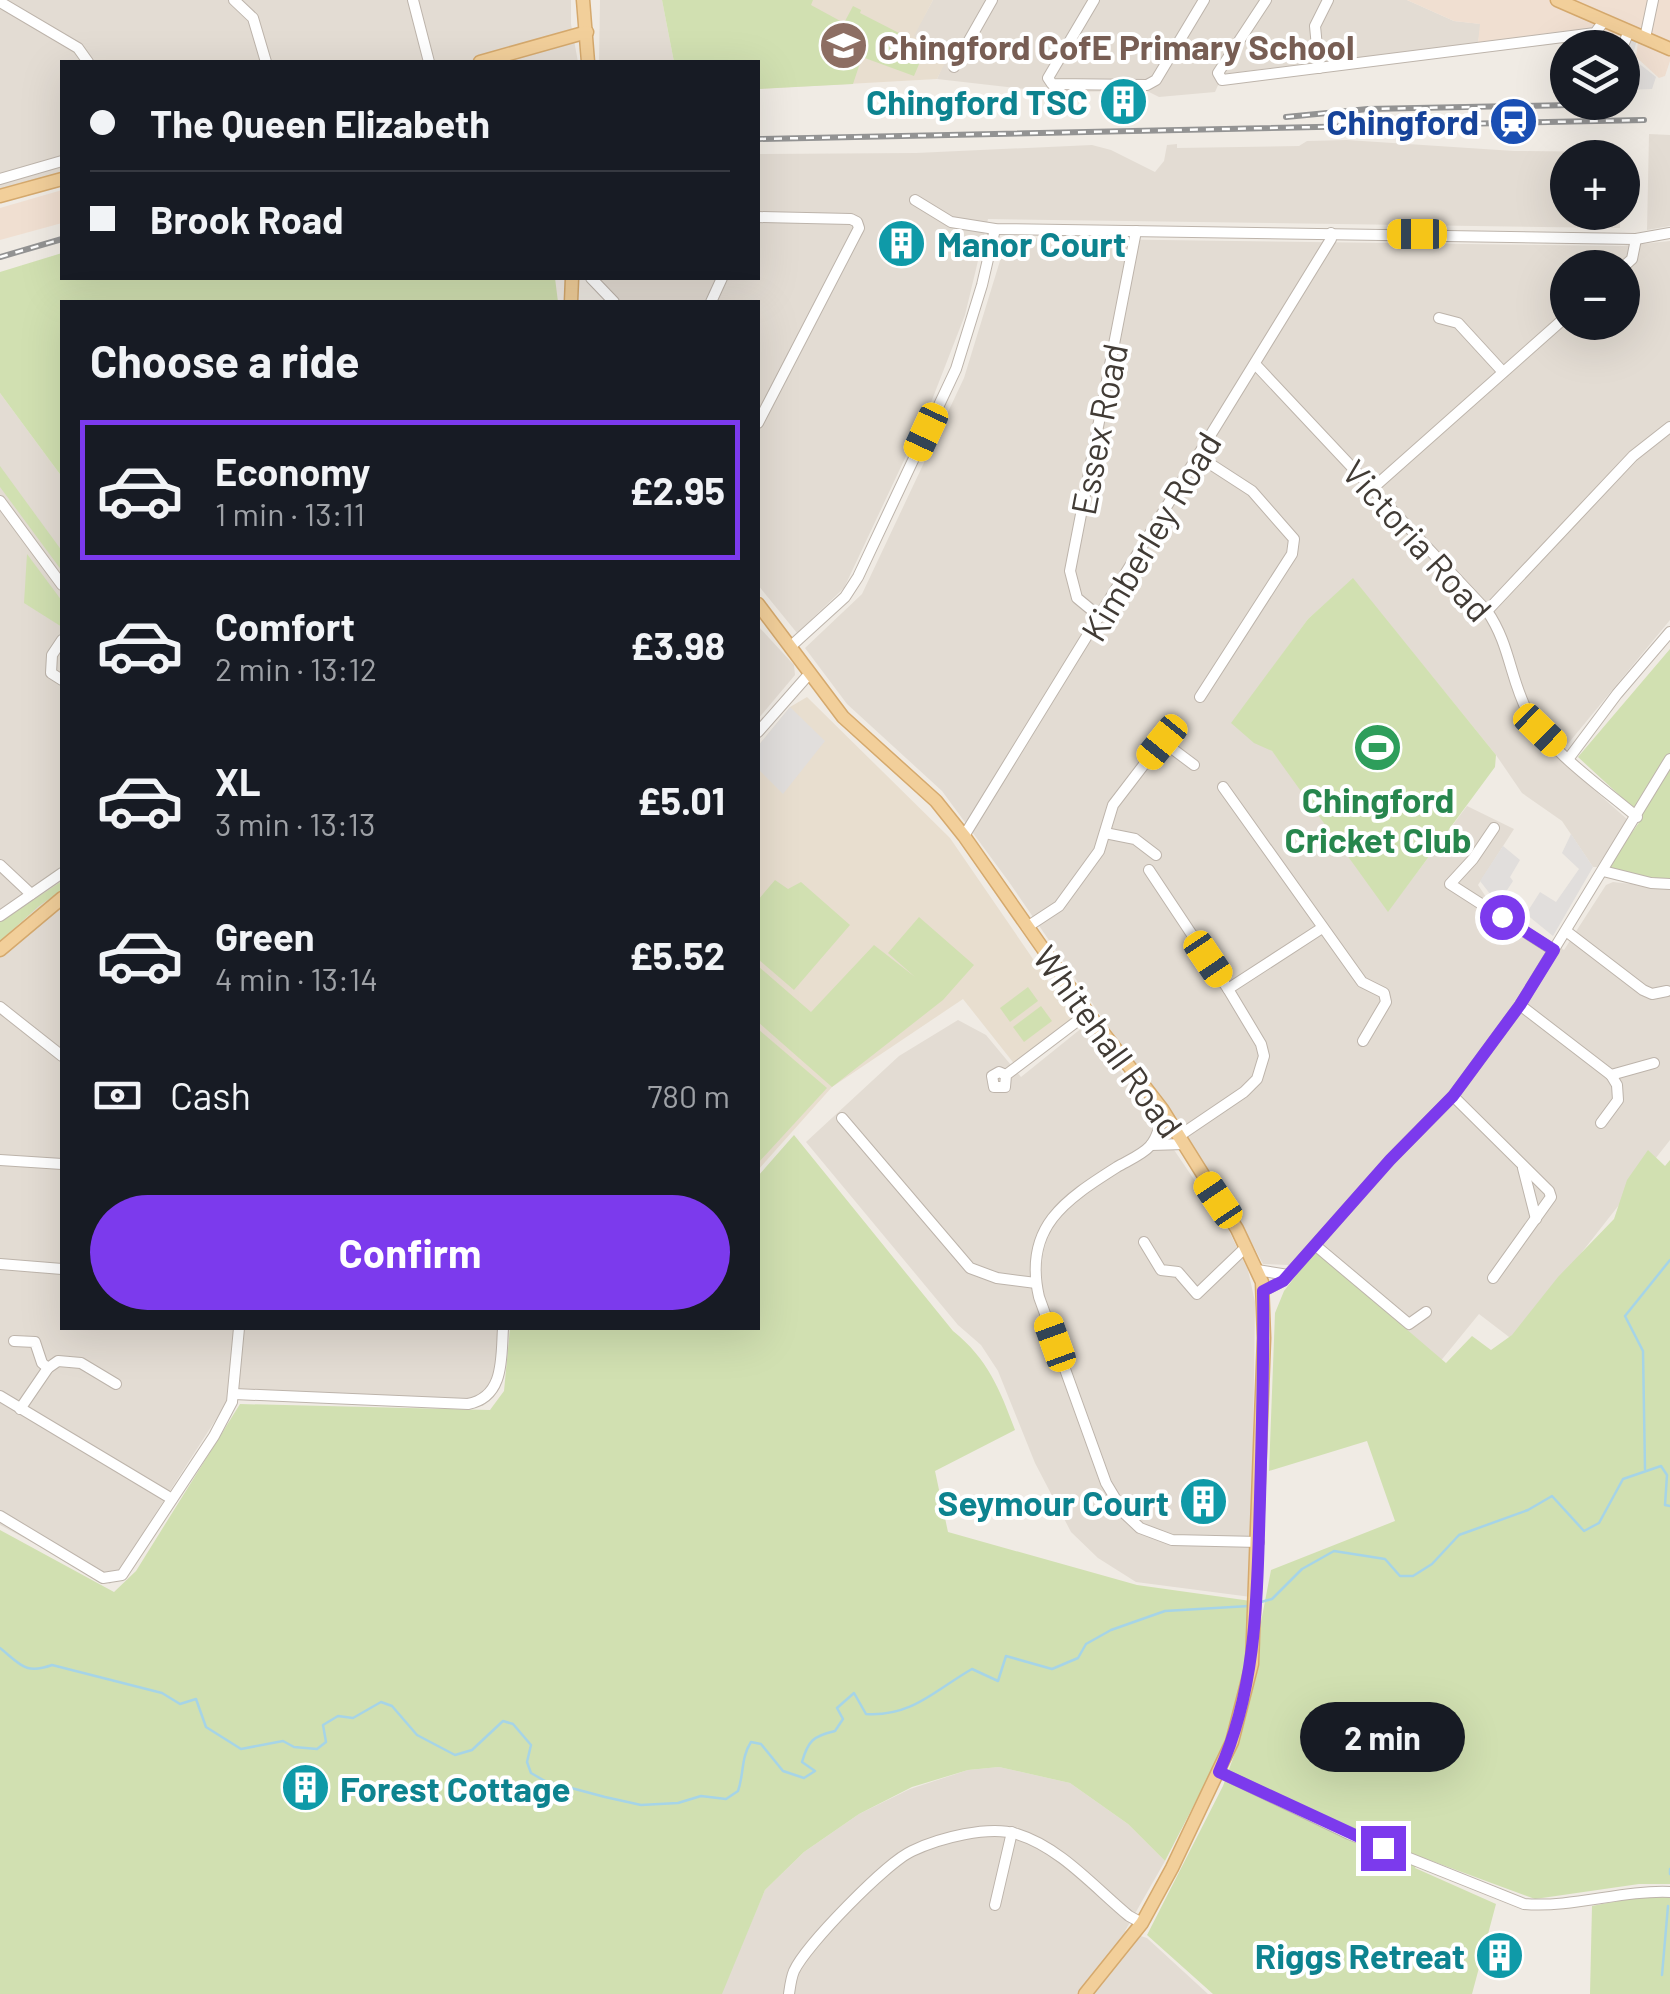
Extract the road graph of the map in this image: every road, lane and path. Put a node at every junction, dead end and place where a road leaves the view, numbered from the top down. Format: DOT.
graph roads {
  1 [pos="234,0"];
  2 [pos="412,0"];
  3 [pos="583,0"];
  4 [pos="992,0"];
  5 [pos="1094,0"];
  6 [pos="1204,0"];
  7 [pos="1266,0"];
  8 [pos="1328,0"];
  9 [pos="1557,0"];
  10 [pos="1653,0"];
  11 [pos="0,2"];
  12 [pos="1604,21"];
  13 [pos="1624,30"];
  14 [pos="587,32"];
  15 [pos="1640,36"];
  16 [pos="1644,38"];
  17 [pos="1670,49"];
  18 [pos="87,60"];
  19 [pos="265,60"];
  20 [pos="428,60"];
  21 [pos="487,60"];
  22 [pos="588,60"];
  23 [pos="954,67"];
  24 [pos="1319,68"];
  25 [pos="60,162"];
  26 [pos="0,179"];
  27 [pos="60,179"];
  28 [pos="0,196"];
  29 [pos="915,200"];
  30 [pos="760,218"];
  31 [pos="994,228"];
  32 [pos="1136,230"];
  33 [pos="1331,233"];
  34 [pos="1670,233"];
  35 [pos="1636,238"];
  36 [pos="1634,250"];
  37 [pos="593,280"];
  38 [pos="612,300"];
  39 [pos="1438,318"];
  40 [pos="1550,331"];
  41 [pos="1255,364"];
  42 [pos="1503,372"];
  43 [pos="760,419"];
  44 [pos="1670,427"];
  45 [pos="1198,456"];
  46 [pos="1373,488"];
  47 [pos="0,501"];
  48 [pos="60,582"];
  49 [pos="760,607"];
  50 [pos="1487,611"];
  51 [pos="1100,617"];
  52 [pos="1670,632"];
  53 [pos="60,643"];
  54 [pos="790,647"];
  55 [pos="810,673"];
  56 [pos="60,679"];
  57 [pos="1200,697"];
  58 [pos="1168,729"];
  59 [pos="760,730"];
  60 [pos="1162,742"];
  61 [pos="1569,758"];
  62 [pos="1670,759"];
  63 [pos="1194,765"];
  64 [pos="1224,787"];
  65 [pos="1637,817"];
  66 [pos="1494,828"];
  67 [pos="1106,833"];
  68 [pos="964,836"];
  69 [pos="1156,855"];
  70 [pos="0,865"];
  71 [pos="1149,870"];
  72 [pos="1604,872"];
  73 [pos="60,874"];
  74 [pos="1670,884"];
  75 [pos="31,894"];
  76 [pos="60,900"];
  77 [pos="0,916"];
  78 [pos="1027,927"];
  79 [pos="1322,928"];
  80 [pos="1566,932"];
  81 [pos="0,950"];
  82 [pos="1554,950"];
  83 [pos="1228,989"];
  84 [pos="1667,991"];
  85 [pos="1520,1005"];
  86 [pos="0,1007"];
  87 [pos="1088,1013"];
  88 [pos="1363,1040"];
  89 [pos="60,1054"];
  90 [pos="1654,1063"];
  91 [pos="1006,1075"];
  92 [pos="1611,1075"];
  93 [pos="1453,1096"];
  94 [pos="1162,1109"];
  95 [pos="842,1118"];
  96 [pos="1600,1123"];
  97 [pos="1181,1140"];
  98 [pos="1151,1145"];
  99 [pos="0,1160"];
  100 [pos="60,1164"];
  101 [pos="1523,1167"];
  102 [pos="1536,1219"];
  103 [pos="1144,1242"];
  104 [pos="1315,1245"];
  105 [pos="1246,1247"];
  106 [pos="0,1264"];
  107 [pos="60,1269"];
  108 [pos="1257,1270"];
  109 [pos="1288,1275"];
  110 [pos="1493,1278"];
  111 [pos="1036,1283"];
  112 [pos="1263,1291"];
  113 [pos="1426,1312"];
  114 [pos="239,1330"];
  115 [pos="504,1330"];
  116 [pos="14,1342"];
  117 [pos="48,1368"];
  118 [pos="116,1384"];
  119 [pos="234,1394"];
  120 [pos="0,1396"];
  121 [pos="20,1408"];
  122 [pos="172,1500"];
  123 [pos="0,1516"];
  124 [pos="1259,1542"];
  125 [pos="1219,1772"];
  126 [pos="1012,1832"];
  127 [pos="1670,1892"];
  128 [pos="994,1905"];
  129 [pos="1142,1923"];
  130 [pos="789,1994"];
  131 [pos="1085,1994"];
  1 -- 19 [label="street"];
  2 -- 20 [label="street"];
  3 -- 14 [label="main road"];
  4 -- 23 [label="street"];
  5 -- 6 [label="street"];
  7 -- 24 [label="street"];
  8 -- 24 [label="street"];
  9 -- 12 [label="main road"];
  10 -- 16 [label="street"];
  11 -- 18 [label="street"];
  12 -- 13 [label="main road"];
  12 -- 24 [label="street"];
  14 -- 21 [label="main road"];
  14 -- 22 [label="main road"];
  15 -- 16 [label="main road"];
  16 -- 17 [label="main road"];
  25 -- 26 [label="street"];
  27 -- 28 [label="main road"];
  29 -- 31 [label="street"];
  30 -- 43 [label="street"];
  31 -- 32 [label="street"];
  31 -- 54 [label="street"];
  32 -- 33 [label="street"];
  32 -- 51 [label="street, Essex Road"];
  33 -- 35 [label="street"];
  33 -- 41 [label="street, Kimberley Road"];
  34 -- 35 [label="street"];
  35 -- 36 [label="street"];
  37 -- 38 [label="street"];
  39 -- 42 [label="street"];
  40 -- 42 [label="street"];
  41 -- 45 [label="street, Kimberley Road"];
  41 -- 46 [label="street, Victoria Road"];
  42 -- 46 [label="street"];
  44 -- 50 [label="street"];
  45 -- 51 [label="street, Kimberley Road"];
  45 -- 57 [label="street"];
  46 -- 50 [label="street, Victoria Road"];
  47 -- 48 [label="street"];
  49 -- 54 [label="main road, Whitehall Road"];
  50 -- 61 [label="street, Victoria Road"];
  51 -- 68 [label="street, Kimberley Road"];
  52 -- 61 [label="street"];
  53 -- 56 [label="street"];
  54 -- 55 [label="main road, Whitehall Road"];
  55 -- 59 [label="street"];
  55 -- 68 [label="main road, Whitehall Road"];
  58 -- 60 [label="street"];
  60 -- 63 [label="street"];
  60 -- 67 [label="street"];
  61 -- 65 [label="street, Victoria Road"];
  62 -- 65 [label="street"];
  64 -- 79 [label="street"];
  65 -- 72 [label="street"];
  66 -- 82 [label="street"];
  67 -- 69 [label="street"];
  67 -- 78 [label="street"];
  68 -- 78 [label="main road, Whitehall Road"];
  70 -- 75 [label="street"];
  71 -- 83 [label="street"];
  72 -- 74 [label="street"];
  72 -- 80 [label="street"];
  73 -- 75 [label="street"];
  75 -- 77 [label="street"];
  76 -- 81 [label="main road"];
  78 -- 87 [label="main road, Whitehall Road"];
  79 -- 83 [label="street"];
  79 -- 88 [label="street"];
  80 -- 82 [label="street"];
  80 -- 84 [label="street"];
  82 -- 85 [label="street"];
  83 -- 97 [label="street"];
  85 -- 92 [label="street"];
  85 -- 93 [label="street"];
  86 -- 89 [label="street"];
  87 -- 91 [label="street"];
  87 -- 94 [label="main road, Whitehall Road"];
  90 -- 92 [label="street"];
  92 -- 96 [label="street"];
  93 -- 101 [label="street"];
  93 -- 104 [label="street"];
  94 -- 97 [label="main road, Whitehall Road"];
  94 -- 98 [label="street"];
  95 -- 111 [label="street"];
  97 -- 98 [label="street"];
  97 -- 105 [label="main road, Whitehall Road"];
  98 -- 111 [label="street"];
  99 -- 100 [label="street"];
  101 -- 102 [label="street"];
  101 -- 102 [label="street"];
  102 -- 110 [label="street"];
  103 -- 105 [label="street"];
  104 -- 109 [label="street"];
  104 -- 113 [label="street"];
  105 -- 108 [label="main road, Whitehall Road"];
  106 -- 107 [label="street"];
  108 -- 109 [label="street"];
  108 -- 112 [label="main road, Whitehall Road"];
  109 -- 112 [label="street"];
  111 -- 124 [label="street"];
  112 -- 124 [label="main road, Whitehall Road"];
  114 -- 119 [label="street"];
  115 -- 119 [label="street"];
  116 -- 117 [label="street"];
  117 -- 118 [label="street"];
  117 -- 121 [label="street"];
  119 -- 122 [label="street"];
  120 -- 121 [label="street"];
  121 -- 122 [label="street"];
  122 -- 123 [label="street"];
  124 -- 125 [label="main road, Whitehall Road"];
  125 -- 127 [label="street"];
  125 -- 129 [label="main road, Whitehall Road"];
  126 -- 128 [label="street"];
  126 -- 129 [label="street"];
  126 -- 130 [label="street"];
  129 -- 131 [label="main road, Whitehall Road"];
}
